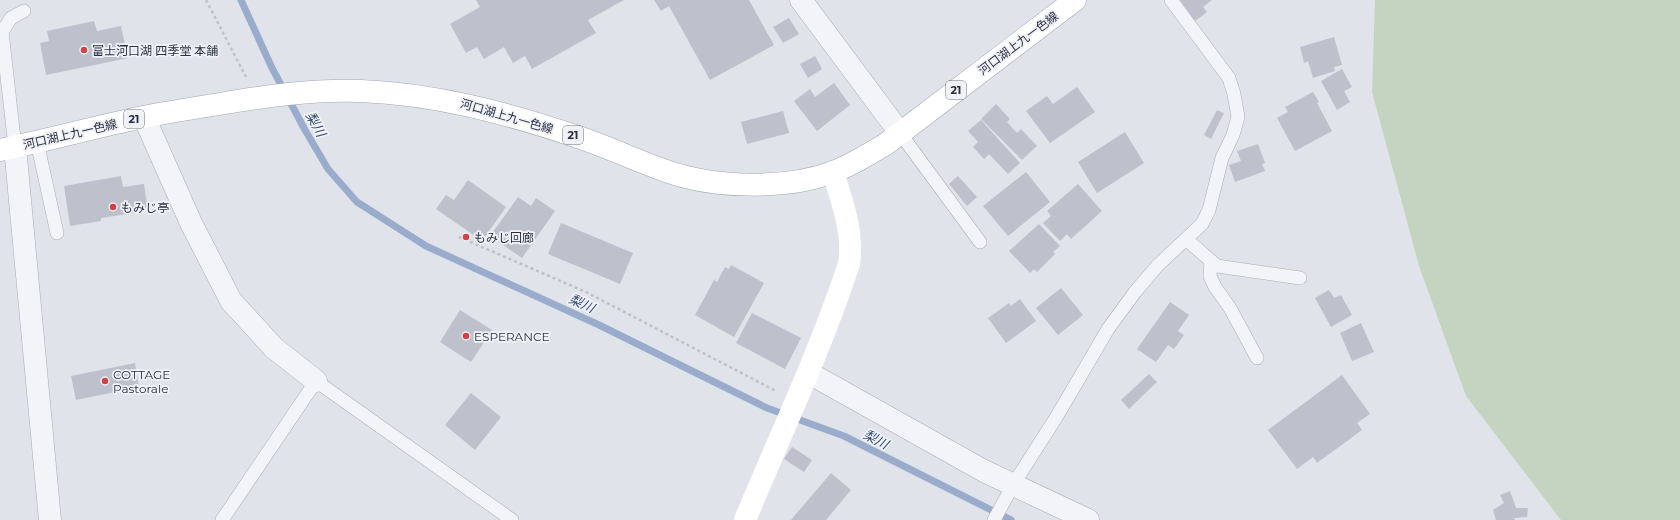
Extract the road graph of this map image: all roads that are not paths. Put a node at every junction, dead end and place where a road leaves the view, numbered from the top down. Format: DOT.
graph roads {
  1 [pos="801,0"];
  2 [pos="1075,0"];
  3 [pos="1171,0"];
  4 [pos="24,11"];
  5 [pos="144,117"];
  6 [pos="900,133"];
  7 [pos="37,142"];
  8 [pos="7,148"];
  9 [pos="833,172"];
  10 [pos="57,233"];
  11 [pos="1187,240"];
  12 [pos="980,242"];
  13 [pos="1211,261"];
  14 [pos="1300,278"];
  15 [pos="1257,358"];
  16 [pos="809,373"];
  17 [pos="316,381"];
  18 [pos="1013,485"];
  19 [pos="50,520"];
  20 [pos="222,520"];
  21 [pos="512,520"];
  22 [pos="746,520"];
  23 [pos="994,520"];
  24 [pos="1088,520"];
  1 -- 6 [label="street"];
  2 -- 6 [label="main road, 河口湖上九一色線 / 21"];
  3 -- 11 [label="lane"];
  4 -- 8 [label="lane"];
  5 -- 7 [label="main road, 河口湖上九一色線 / 21"];
  5 -- 9 [label="main road, 河口湖上九一色線 / 21"];
  5 -- 17 [label="street"];
  6 -- 9 [label="main road, 河口湖上九一色線 / 21"];
  6 -- 12 [label="lane"];
  7 -- 8 [label="main road, 河口湖上九一色線 / 21"];
  7 -- 10 [label="lane"];
  8 -- 19 [label="street"];
  9 -- 16 [label="main road"];
  11 -- 13 [label="lane"];
  11 -- 18 [label="lane"];
  13 -- 14 [label="lane"];
  13 -- 15 [label="lane"];
  16 -- 18 [label="street"];
  16 -- 22 [label="main road"];
  17 -- 20 [label="lane"];
  17 -- 21 [label="lane"];
  18 -- 23 [label="lane"];
  18 -- 24 [label="street"];
}
